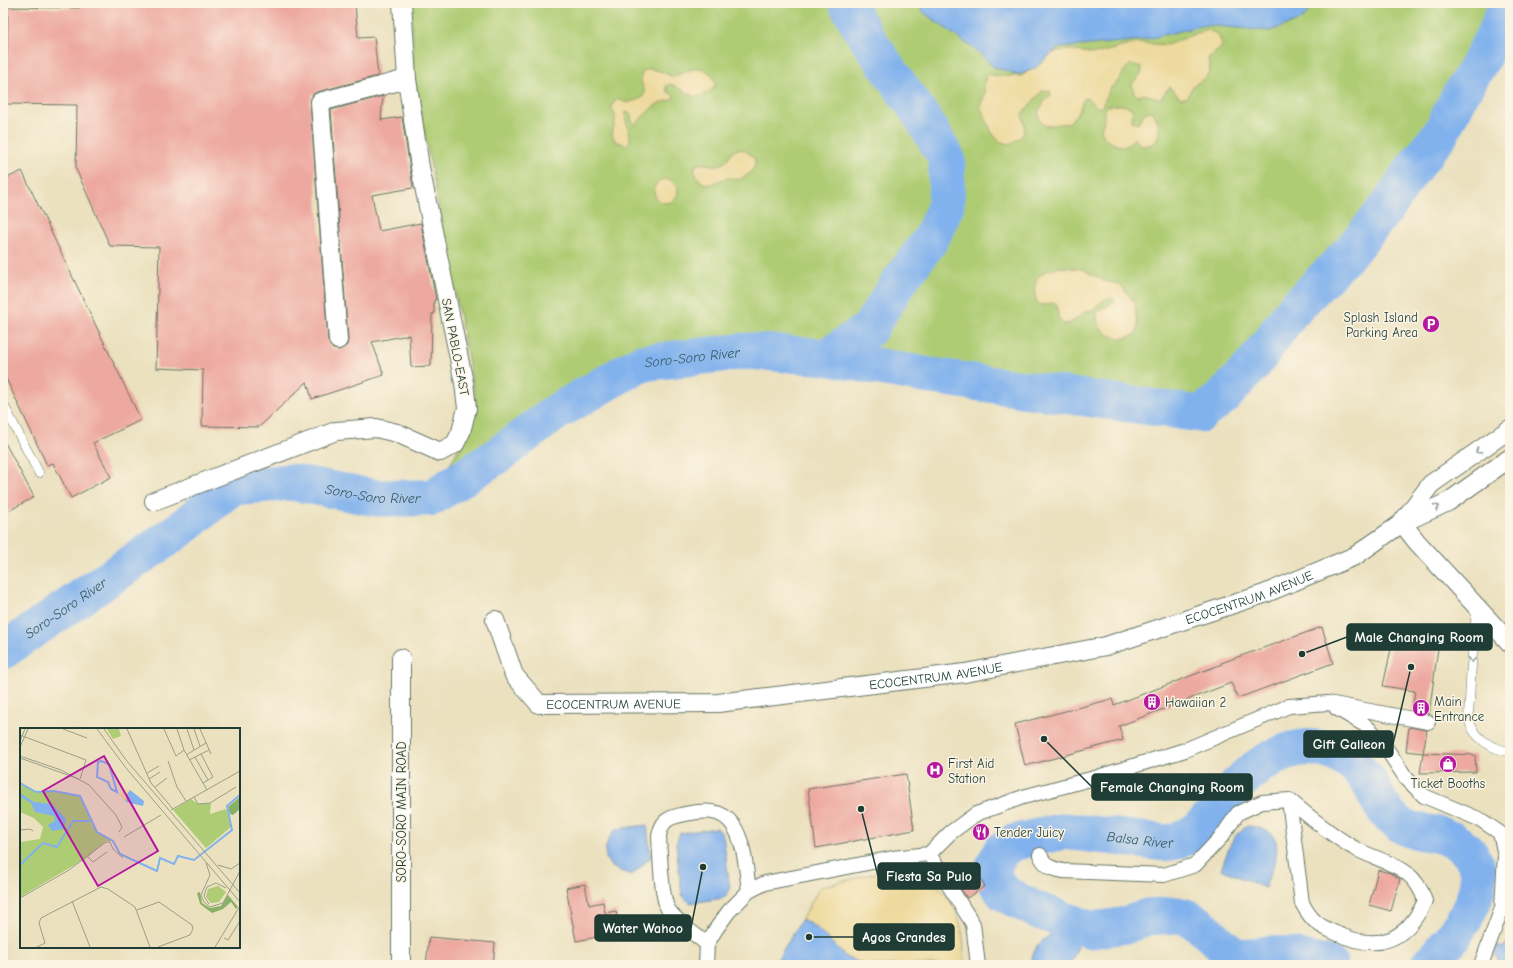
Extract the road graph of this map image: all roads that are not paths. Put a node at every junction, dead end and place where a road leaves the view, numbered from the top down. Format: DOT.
graph roads {
  1 [pos="402,3"];
  2 [pos="407,79"];
  3 [pos="338,340"];
  4 [pos="3,404"];
  5 [pos="6,416"];
  6 [pos="1510,429"];
  7 [pos="1510,458"];
  8 [pos="39,473"];
  9 [pos="154,501"];
  10 [pos="1402,523"];
  11 [pos="1477,607"];
  12 [pos="494,620"];
  13 [pos="1510,643"];
  14 [pos="401,658"];
  15 [pos="1328,703"];
  16 [pos="1428,722"];
  17 [pos="1510,751"];
  18 [pos="1289,800"];
  19 [pos="1505,830"];
  20 [pos="928,854"];
  21 [pos="1040,855"];
  22 [pos="748,890"];
  23 [pos="1506,910"];
  24 [pos="708,944"];
  25 [pos="979,964"];
  26 [pos="401,965"];
  27 [pos="706,965"];
  28 [pos="1481,965"];
  1 -- 2 [label="street, SAN PABLO-EAST"];
  2 -- 3 [label="street"];
  2 -- 9 [label="street, SAN PABLO-EAST"];
  4 -- 5 [label="lane"];
  5 -- 8 [label="lane"];
  6 -- 10 [label="street, ECOCENTRUM AVENUE, one-way"];
  10 -- 7 [label="street, ECOCENTRUM AVENUE, one-way"];
  10 -- 11 [label="street"];
  10 -- 12 [label="street, ECOCENTRUM AVENUE"];
  11 -- 13 [label="street"];
  11 -- 17 [label="lane, one-way"];
  14 -- 26 [label="street, SORO-SORO MAIN ROAD"];
  15 -- 16 [label="street"];
  15 -- 19 [label="street"];
  15 -- 20 [label="street"];
  18 -- 18 [label="street"];
  18 -- 21 [label="street"];
  19 -- 23 [label="street"];
  20 -- 22 [label="street"];
  20 -- 25 [label="street"];
  22 -- 24 [label="street"];
  22 -- 24 [label="street"];
  23 -- 28 [label="street"];
  24 -- 27 [label="street"];
}
